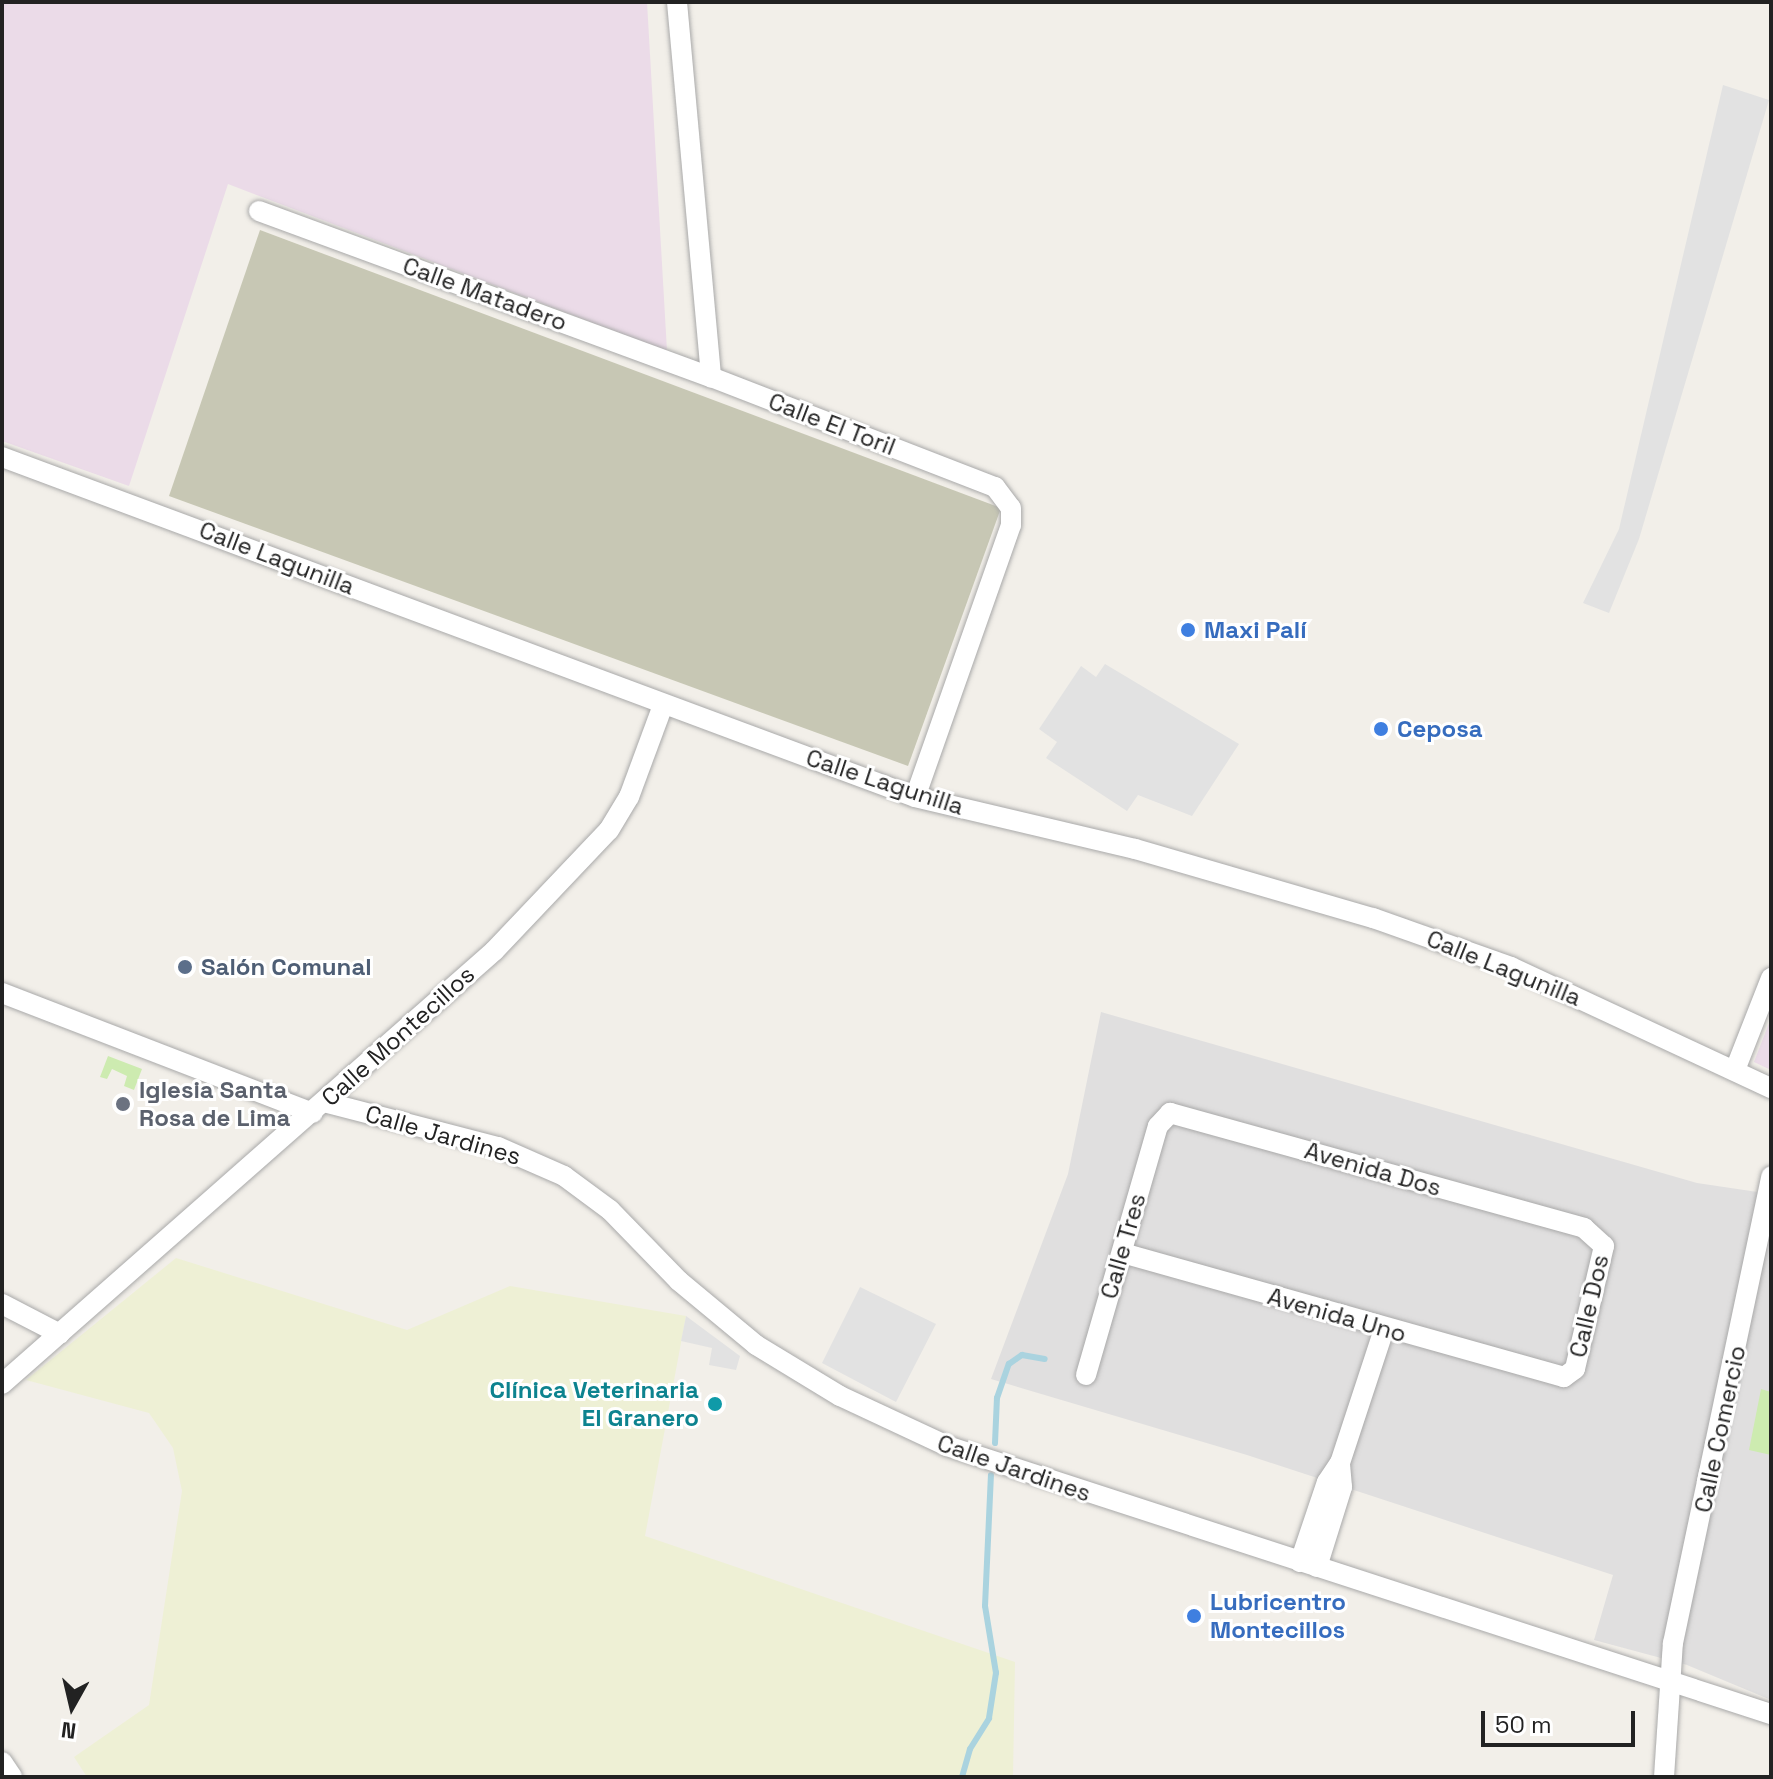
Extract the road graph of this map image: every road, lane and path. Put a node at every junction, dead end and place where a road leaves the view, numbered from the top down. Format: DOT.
graph roads {
  1 [pos="677,2"];
  2 [pos="259,211"];
  3 [pos="711,377"];
  4 [pos="2,457"];
  5 [pos="663,705"];
  6 [pos="915,797"];
  7 [pos="1771,978"];
  8 [pos="2,993"];
  9 [pos="1735,1070"];
  10 [pos="1771,1088"];
  11 [pos="319,1107"];
  12 [pos="1163,1118"];
  13 [pos="1771,1176"];
  14 [pos="1584,1228"];
  15 [pos="1122,1253"];
  16 [pos="2,1304"];
  17 [pos="1384,1329"];
  18 [pos="60,1334"];
  19 [pos="1086,1375"];
  20 [pos="1552,1377"];
  21 [pos="2,1384"];
  22 [pos="1309,1564"];
  23 [pos="1667,1681"];
  24 [pos="1771,1714"];
  25 [pos="2,1762"];
  26 [pos="12,1777"];
  27 [pos="1664,1777"];
  1 -- 3 [label="street"];
  2 -- 3 [label="street, Calle Matadero"];
  3 -- 6 [label="street, Calle El Toril"];
  4 -- 5 [label="street, Calle Lagunilla"];
  5 -- 6 [label="street, Calle Lagunilla"];
  5 -- 11 [label="street, Calle Montecillos"];
  6 -- 9 [label="street, Calle Lagunilla"];
  7 -- 9 [label="street"];
  8 -- 11 [label="street, Calle Jardines"];
  9 -- 10 [label="street, Calle Lagunilla"];
  11 -- 18 [label="street, Calle Montecillos"];
  11 -- 22 [label="street, Calle Jardines"];
  12 -- 14 [label="street, Avenida Dos"];
  12 -- 15 [label="street, Calle Tres"];
  13 -- 23 [label="street, Calle Comercio"];
  14 -- 20 [label="street, Calle Dos"];
  15 -- 17 [label="street, Avenida Uno"];
  15 -- 19 [label="street, Calle Tres"];
  16 -- 18 [label="street"];
  17 -- 20 [label="street, Avenida Uno"];
  17 -- 22 [label="street"];
  18 -- 21 [label="street, Calle Montecillos"];
  22 -- 23 [label="street, Calle Jardines"];
  23 -- 24 [label="street, Calle Jardines"];
  23 -- 27 [label="street, Calle Comercio"];
  25 -- 26 [label="street"];
}
